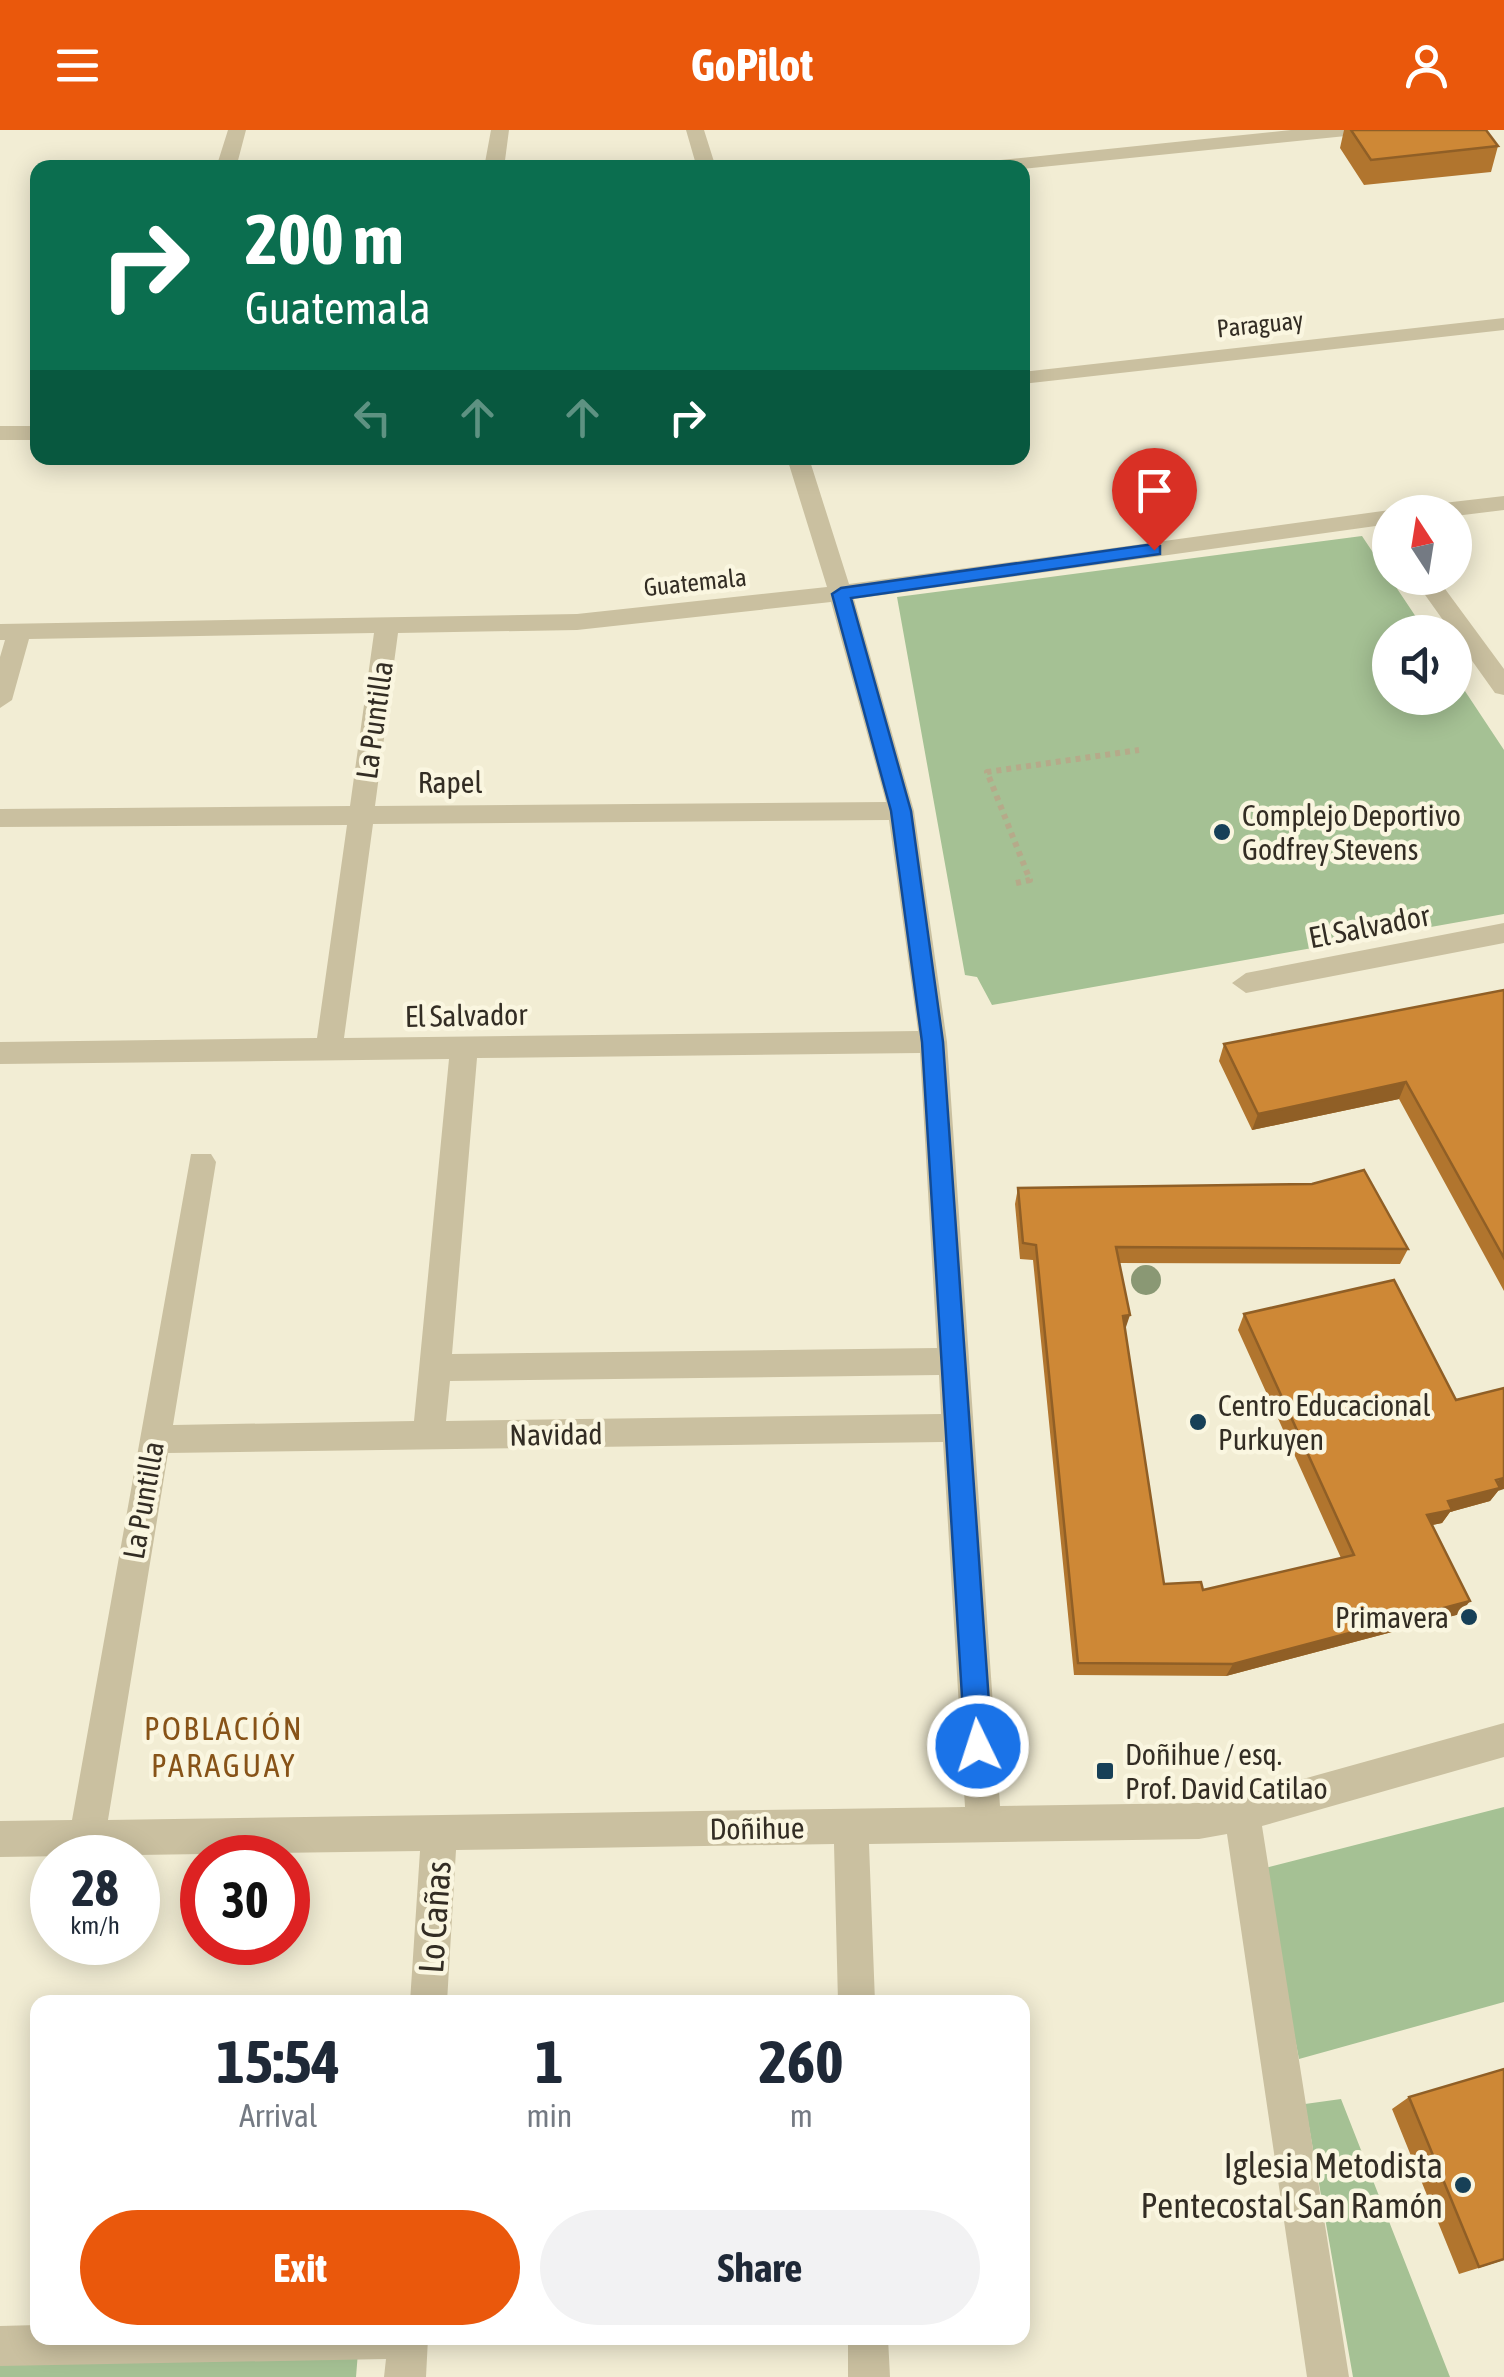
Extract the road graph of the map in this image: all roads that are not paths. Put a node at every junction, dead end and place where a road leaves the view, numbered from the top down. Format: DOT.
graph roads {
  1 [pos="237,130"];
  2 [pos="500,130"];
  3 [pos="695,130"];
  4 [pos="1346,130"];
  5 [pos="228,160"];
  6 [pos="495,160"];
  7 [pos="704,160"];
  8 [pos="1030,163"];
  9 [pos="1504,324"];
  10 [pos="1030,377"];
  11 [pos="0,432"];
  12 [pos="30,433"];
  13 [pos="800,465"];
  14 [pos="1504,503"];
  15 [pos="1472,507"];
  16 [pos="1372,523"];
  17 [pos="841,594"];
  18 [pos="1438,595"];
  19 [pos="387,628"];
  20 [pos="10,632"];
  21 [pos="1504,687"];
  22 [pos="0,700"];
  23 [pos="901,811"];
  24 [pos="361,815"];
  25 [pos="0,818"];
  26 [pos="1504,933"];
  27 [pos="1246,983"];
  28 [pos="932,1042"];
  29 [pos="464,1047"];
  30 [pos="329,1049"];
  31 [pos="0,1053"];
  32 [pos="201,1162"];
  33 [pos="954,1362"];
  34 [pos="435,1368"];
  35 [pos="958,1428"];
  36 [pos="429,1436"];
  37 [pos="154,1439"];
  38 [pos="1504,1740"];
  39 [pos="1242,1814"];
  40 [pos="984,1825"];
  41 [pos="851,1827"];
  42 [pos="439,1832"];
  43 [pos="87,1835"];
  44 [pos="160,1837"];
  45 [pos="0,1839"];
  46 [pos="30,1839"];
  47 [pos="428,1995"];
  48 [pos="857,1995"];
  49 [pos="51,2345"];
  50 [pos="407,2345"];
  51 [pos="868,2345"];
  52 [pos="0,2346"];
  53 [pos="405,2377"];
  54 [pos="869,2377"];
  55 [pos="1328,2377"];
  1 -- 5 [label="street"];
  2 -- 6 [label="street"];
  3 -- 7 [label="street"];
  4 -- 8 [label="street"];
  9 -- 10 [label="street, Paraguay"];
  11 -- 12 [label="street"];
  13 -- 17 [label="street"];
  14 -- 15 [label="street"];
  16 -- 17 [label="street, Guatemala"];
  17 -- 19 [label="street, Guatemala"];
  17 -- 23 [label="street"];
  18 -- 21 [label="street"];
  19 -- 20 [label="street, Guatemala"];
  19 -- 24 [label="street, La Puntilla"];
  20 -- 22 [label="street"];
  23 -- 24 [label="street, Rapel"];
  23 -- 28 [label="street"];
  24 -- 25 [label="street, Rapel"];
  24 -- 30 [label="street, La Puntilla"];
  26 -- 27 [label="street, El Salvador"];
  28 -- 29 [label="street, El Salvador"];
  28 -- 33 [label="street"];
  29 -- 30 [label="street, El Salvador"];
  29 -- 34 [label="street"];
  30 -- 31 [label="street, El Salvador"];
  32 -- 37 [label="street, La Puntilla"];
  33 -- 34 [label="street"];
  33 -- 35 [label="street"];
  34 -- 36 [label="street"];
  35 -- 36 [label="street, Navidad"];
  35 -- 40 [label="street"];
  36 -- 37 [label="street, Navidad"];
  37 -- 43 [label="street, La Puntilla"];
  38 -- 39 [label="street, Doñihue"];
  39 -- 40 [label="street, Doñihue"];
  39 -- 55 [label="street"];
  40 -- 41 [label="street, Doñihue"];
  41 -- 42 [label="street, Doñihue"];
  41 -- 48 [label="street"];
  42 -- 44 [label="street, Doñihue"];
  42 -- 47 [label="street, Lo Cañas"];
  45 -- 46 [label="street, Doñihue"];
  49 -- 52 [label="street"];
  50 -- 53 [label="street"];
  51 -- 54 [label="street"];
}
